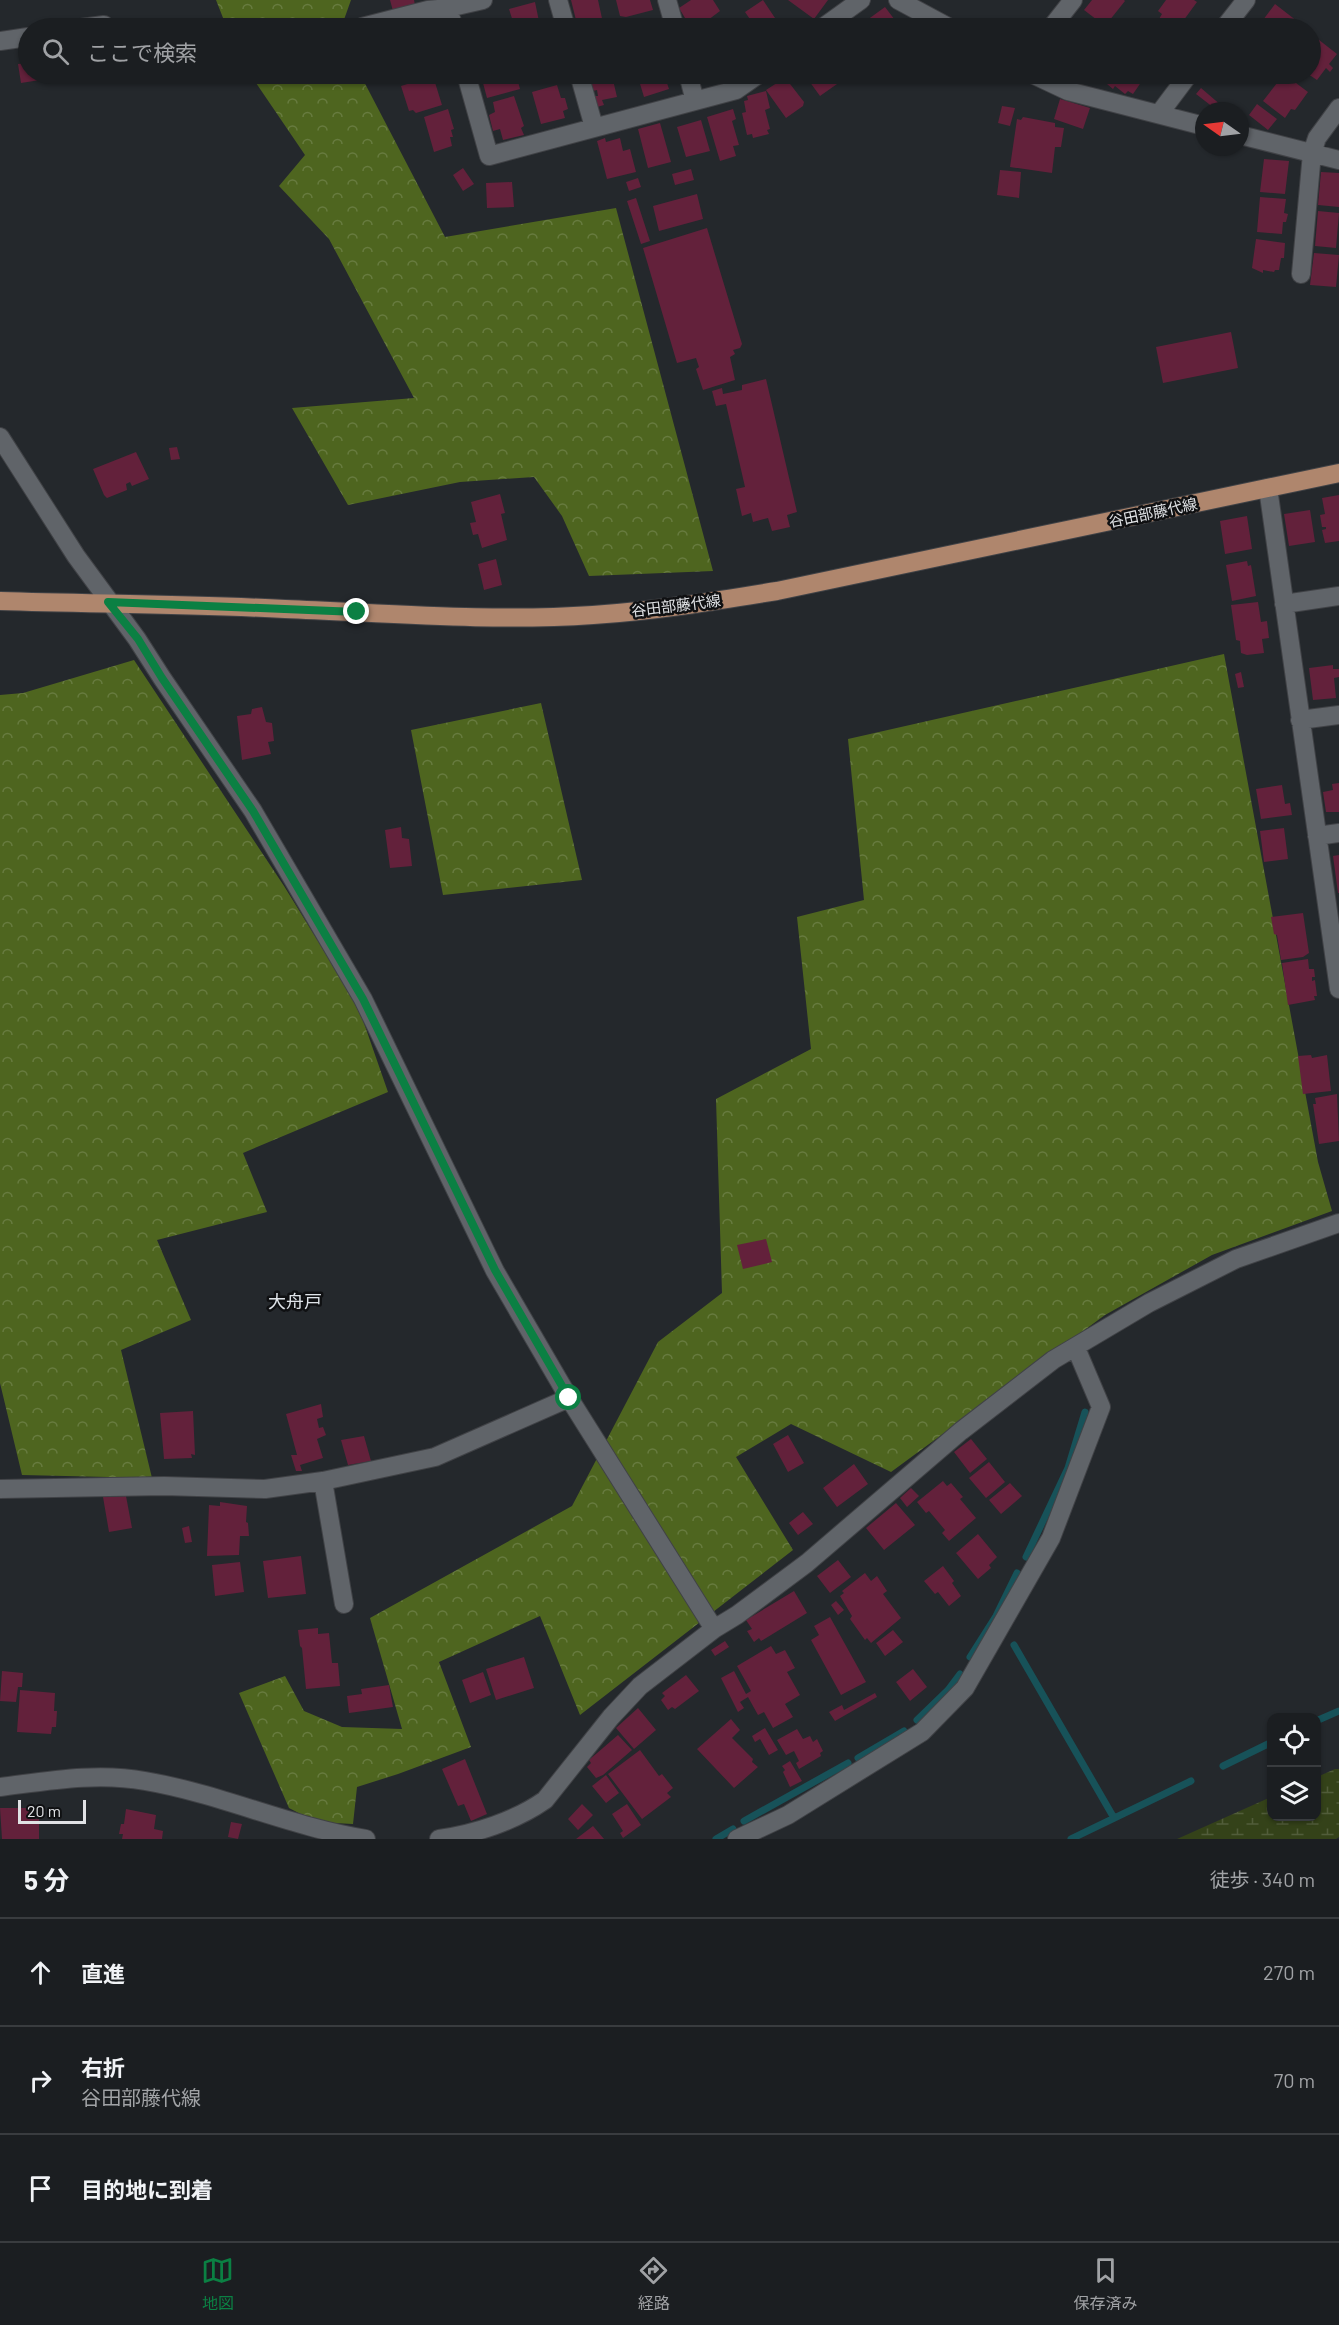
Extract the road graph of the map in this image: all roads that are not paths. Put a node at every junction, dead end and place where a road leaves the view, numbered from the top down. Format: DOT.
graph roads {
  1 [pos="483,0"];
  2 [pos="558,0"];
  3 [pos="667,0"];
  4 [pos="861,0"];
  5 [pos="900,0"];
  6 [pos="1073,0"];
  7 [pos="1246,0"];
  8 [pos="448,8"];
  9 [pos="397,18"];
  10 [pos="451,18"];
  11 [pos="563,18"];
  12 [pos="672,18"];
  13 [pos="836,18"];
  14 [pos="932,18"];
  15 [pos="1059,18"];
  16 [pos="1232,18"];
  17 [pos="18,38"];
  18 [pos="0,41"];
  19 [pos="469,84"];
  20 [pos="582,84"];
  21 [pos="691,84"];
  22 [pos="745,84"];
  23 [pos="1053,84"];
  24 [pos="1182,84"];
  25 [pos="695,101"];
  26 [pos="1339,108"];
  27 [pos="1159,114"];
  28 [pos="1195,124"];
  29 [pos="594,127"];
  30 [pos="1249,137"];
  31 [pos="1312,153"];
  32 [pos="1339,160"];
  33 [pos="1301,274"];
  34 [pos="0,437"];
  35 [pos="1339,473"];
  36 [pos="1268,488"];
  37 [pos="1339,596"];
  38 [pos="0,601"];
  39 [pos="108,602"];
  40 [pos="1284,604"];
  41 [pos="1339,715"];
  42 [pos="1300,720"];
  43 [pos="1339,833"];
  44 [pos="1317,836"];
  45 [pos="1336,953"];
  46 [pos="1339,989"];
  47 [pos="1339,1223"];
  48 [pos="1076,1348"];
  49 [pos="569,1398"];
  50 [pos="323,1481"];
  51 [pos="0,1490"];
  52 [pos="344,1604"];
  53 [pos="714,1629"];
  54 [pos="0,1787"];
  55 [pos="366,1839"];
  56 [pos="439,1839"];
  57 [pos="737,1839"];
  1 -- 8 [label="street"];
  2 -- 11 [label="street"];
  3 -- 12 [label="street"];
  4 -- 13 [label="street"];
  5 -- 14 [label="street"];
  6 -- 15 [label="street"];
  7 -- 16 [label="street"];
  8 -- 9 [label="street"];
  8 -- 10 [label="street"];
  17 -- 18 [label="street"];
  19 -- 29 [label="street"];
  20 -- 29 [label="street"];
  21 -- 25 [label="street"];
  22 -- 25 [label="street"];
  23 -- 27 [label="street"];
  24 -- 27 [label="street"];
  25 -- 29 [label="street"];
  26 -- 31 [label="street"];
  27 -- 28 [label="street"];
  30 -- 31 [label="street"];
  31 -- 32 [label="street"];
  31 -- 33 [label="street"];
  34 -- 39 [label="street"];
  35 -- 36 [label="main road, 谷田部藤代線"];
  36 -- 39 [label="main road, 谷田部藤代線"];
  36 -- 40 [label="street"];
  37 -- 40 [label="street"];
  38 -- 39 [label="main road, 谷田部藤代線"];
  39 -- 49 [label="street"];
  40 -- 42 [label="street"];
  41 -- 42 [label="street"];
  42 -- 44 [label="street"];
  43 -- 44 [label="street"];
  44 -- 45 [label="street"];
  45 -- 46 [label="street"];
  47 -- 48 [label="street"];
  48 -- 53 [label="street"];
  48 -- 57 [label="street"];
  49 -- 50 [label="street"];
  49 -- 53 [label="street"];
  50 -- 51 [label="street"];
  50 -- 52 [label="street"];
  53 -- 56 [label="street"];
  54 -- 55 [label="street"];
}
